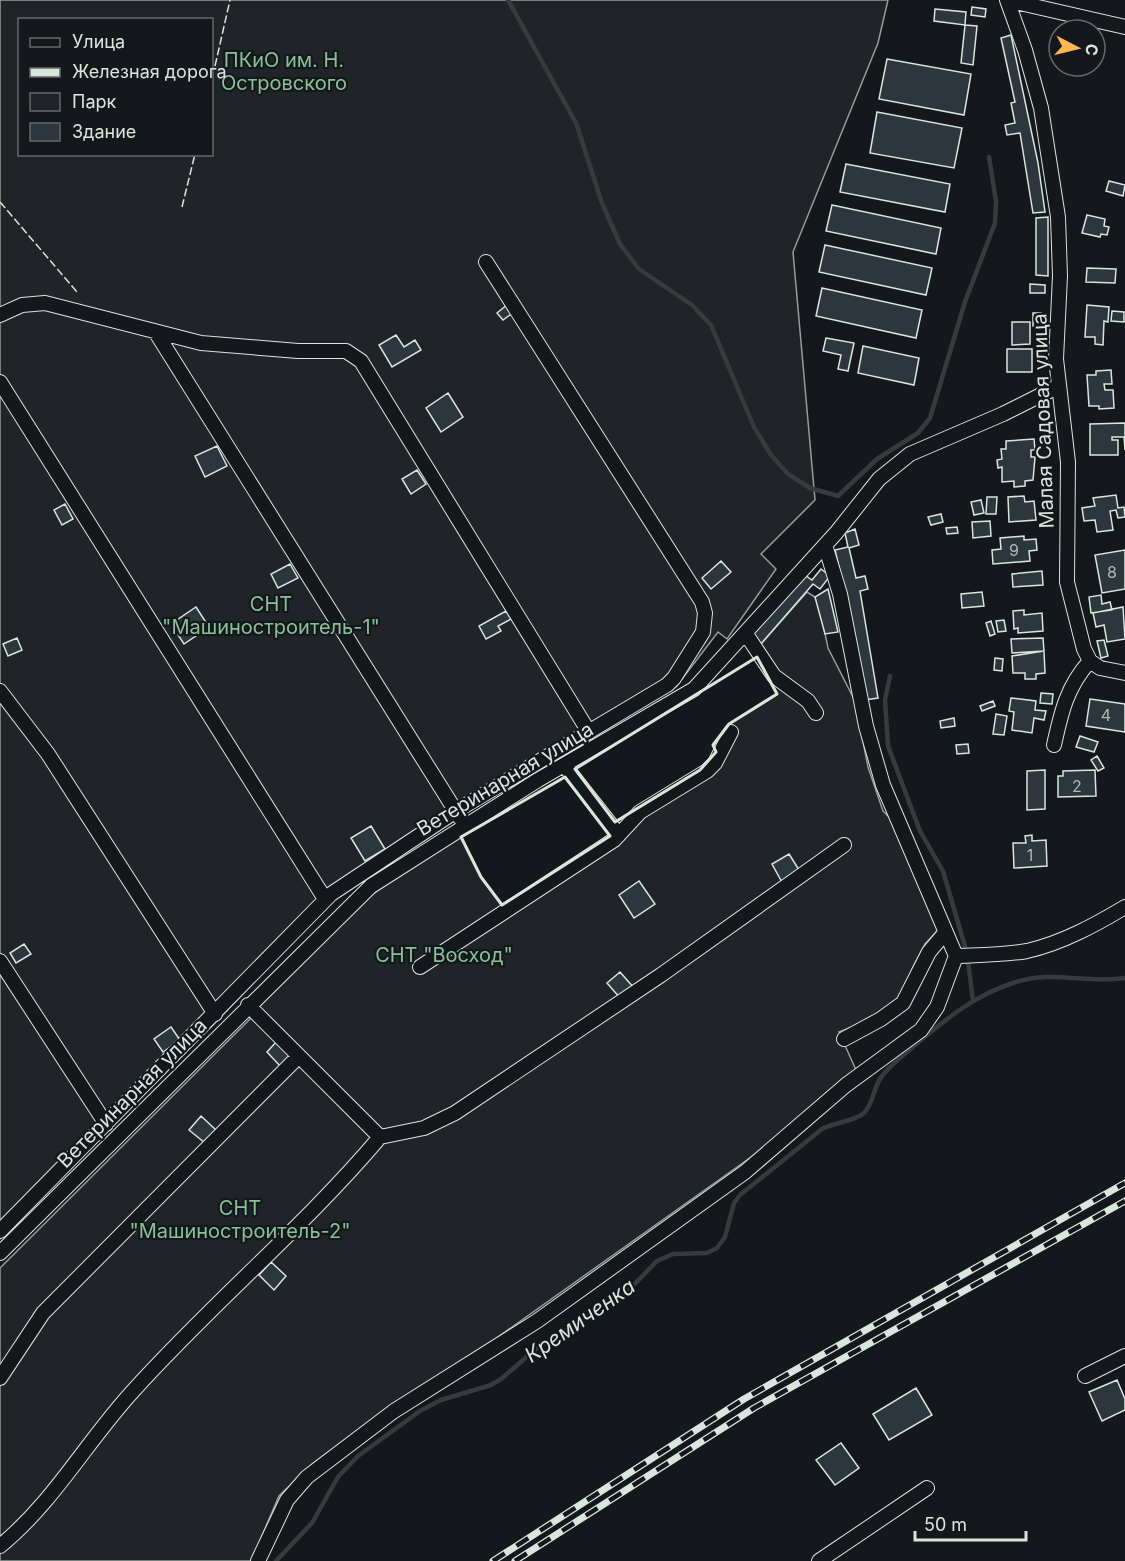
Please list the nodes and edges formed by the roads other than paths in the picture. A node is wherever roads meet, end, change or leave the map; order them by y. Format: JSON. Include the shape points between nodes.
{"nodes":[{"id":1,"x":1007,"y":0,"type":"edge"},
{"id":2,"x":1125,"y":27,"type":"edge"},
{"id":3,"x":486,"y":262,"type":"dead end"},
{"id":4,"x":0,"y":315,"type":"edge"},
{"id":5,"x":155,"y":332,"type":"junction"},
{"id":6,"x":0,"y":382,"type":"edge"},
{"id":7,"x":1059,"y":386,"type":"junction"},
{"id":8,"x":825,"y":545,"type":"junction"},
{"id":9,"x":746,"y":634,"type":"junction"},
{"id":10,"x":1090,"y":661,"type":"junction"},
{"id":11,"x":1125,"y":673,"type":"edge"},
{"id":12,"x":0,"y":691,"type":"edge"},
{"id":13,"x":816,"y":713,"type":"dead end"},
{"id":14,"x":589,"y":732,"type":"junction"},
{"id":15,"x":731,"y":732,"type":"dead end"},
{"id":16,"x":1054,"y":745,"type":"dead end"},
{"id":17,"x":564,"y":765,"type":"junction"},
{"id":18,"x":456,"y":812,"type":"junction"},
{"id":19,"x":465,"y":826,"type":"junction"},
{"id":20,"x":619,"y":835,"type":"junction"},
{"id":21,"x":844,"y":845,"type":"dead end"},
{"id":22,"x":325,"y":899,"type":"junction"},
{"id":23,"x":1125,"y":907,"type":"edge"},
{"id":24,"x":945,"y":933,"type":"junction"},
{"id":25,"x":956,"y":956,"type":"junction"},
{"id":26,"x":0,"y":961,"type":"edge"},
{"id":27,"x":420,"y":967,"type":"dead end"},
{"id":28,"x":248,"y":1005,"type":"junction"},
{"id":29,"x":215,"y":1014,"type":"junction"},
{"id":30,"x":844,"y":1039,"type":"dead end"},
{"id":31,"x":299,"y":1056,"type":"junction"},
{"id":32,"x":106,"y":1124,"type":"junction"},
{"id":33,"x":380,"y":1137,"type":"junction"},
{"id":34,"x":0,"y":1231,"type":"edge"},
{"id":35,"x":0,"y":1253,"type":"edge"},
{"id":36,"x":1125,"y":1356,"type":"edge"},
{"id":37,"x":1085,"y":1376,"type":"dead end"},
{"id":38,"x":0,"y":1378,"type":"edge"},
{"id":39,"x":927,"y":1488,"type":"dead end"},
{"id":40,"x":0,"y":1546,"type":"edge"},
{"id":41,"x":258,"y":1561,"type":"edge"},
{"id":42,"x":819,"y":1561,"type":"edge"}],
"edges":[{"from":1,"to":2,"type":"street"},
{"from":1,"to":7,"type":"street","name":"Малая Садовая улица","via":[[1032,72],[1054,185],[1060,250],[1056,360]]},
{"from":3,"to":14,"type":"street","via":[[705,613],[700,638],[674,678]]},
{"from":4,"to":5,"type":"street","via":[[22,305],[45,303]]},
{"from":5,"to":14,"type":"street","via":[[225,346],[346,351],[361,361]]},
{"from":5,"to":18,"type":"street"},
{"from":6,"to":22,"type":"street"},
{"from":7,"to":8,"type":"street","name":"Ветеринарная улица","via":[[910,454],[879,479]]},
{"from":7,"to":10,"type":"street","name":"Малая Садовая улица","via":[[1068,462],[1067,582]]},
{"from":8,"to":9,"type":"street","name":"Ветеринарная улица"},
{"from":8,"to":24,"type":"street","via":[[840,594],[876,764]]},
{"from":9,"to":13,"type":"street","via":[[774,676],[808,701]]},
{"from":9,"to":17,"type":"street","name":"Ветеринарная улица","via":[[694,689]]},
{"from":10,"to":11,"type":"street"},
{"from":10,"to":16,"type":"street","via":[[1066,696]]},
{"from":12,"to":29,"type":"street","via":[[48,754]]},
{"from":14,"to":18,"type":"street"},
{"from":15,"to":20,"type":"street","via":[[719,758],[707,771],[640,812]]},
{"from":17,"to":19,"type":"street","name":"Ветеринарная улица"},
{"from":17,"to":20,"type":"street"},
{"from":18,"to":19,"type":"street"},
{"from":18,"to":22,"type":"street"},
{"from":19,"to":28,"type":"street","name":"Ветеринарная улица","via":[[371,886]]},
{"from":20,"to":27,"type":"street"},
{"from":21,"to":33,"type":"street","via":[[661,975],[455,1113],[424,1128]]},
{"from":22,"to":29,"type":"street"},
{"from":23,"to":25,"type":"street","via":[[1052,944],[1019,952]]},
{"from":24,"to":25,"type":"street"},
{"from":24,"to":30,"type":"street","via":[[929,952],[903,1003]]},
{"from":25,"to":41,"type":"street","via":[[937,1007],[921,1030],[846,1085],[745,1172],[537,1321],[394,1411],[307,1477],[287,1500]]},
{"from":26,"to":32,"type":"street"},
{"from":28,"to":31,"type":"street"},
{"from":28,"to":35,"type":"street","name":"Ветеринарная улица"},
{"from":29,"to":32,"type":"street"},
{"from":31,"to":33,"type":"street"},
{"from":31,"to":38,"type":"street","via":[[43,1313]]},
{"from":32,"to":34,"type":"street"},
{"from":33,"to":40,"type":"street","via":[[334,1190],[132,1392],[47,1498]]},
{"from":36,"to":37,"type":"street"},
{"from":39,"to":42,"type":"street"}]}
